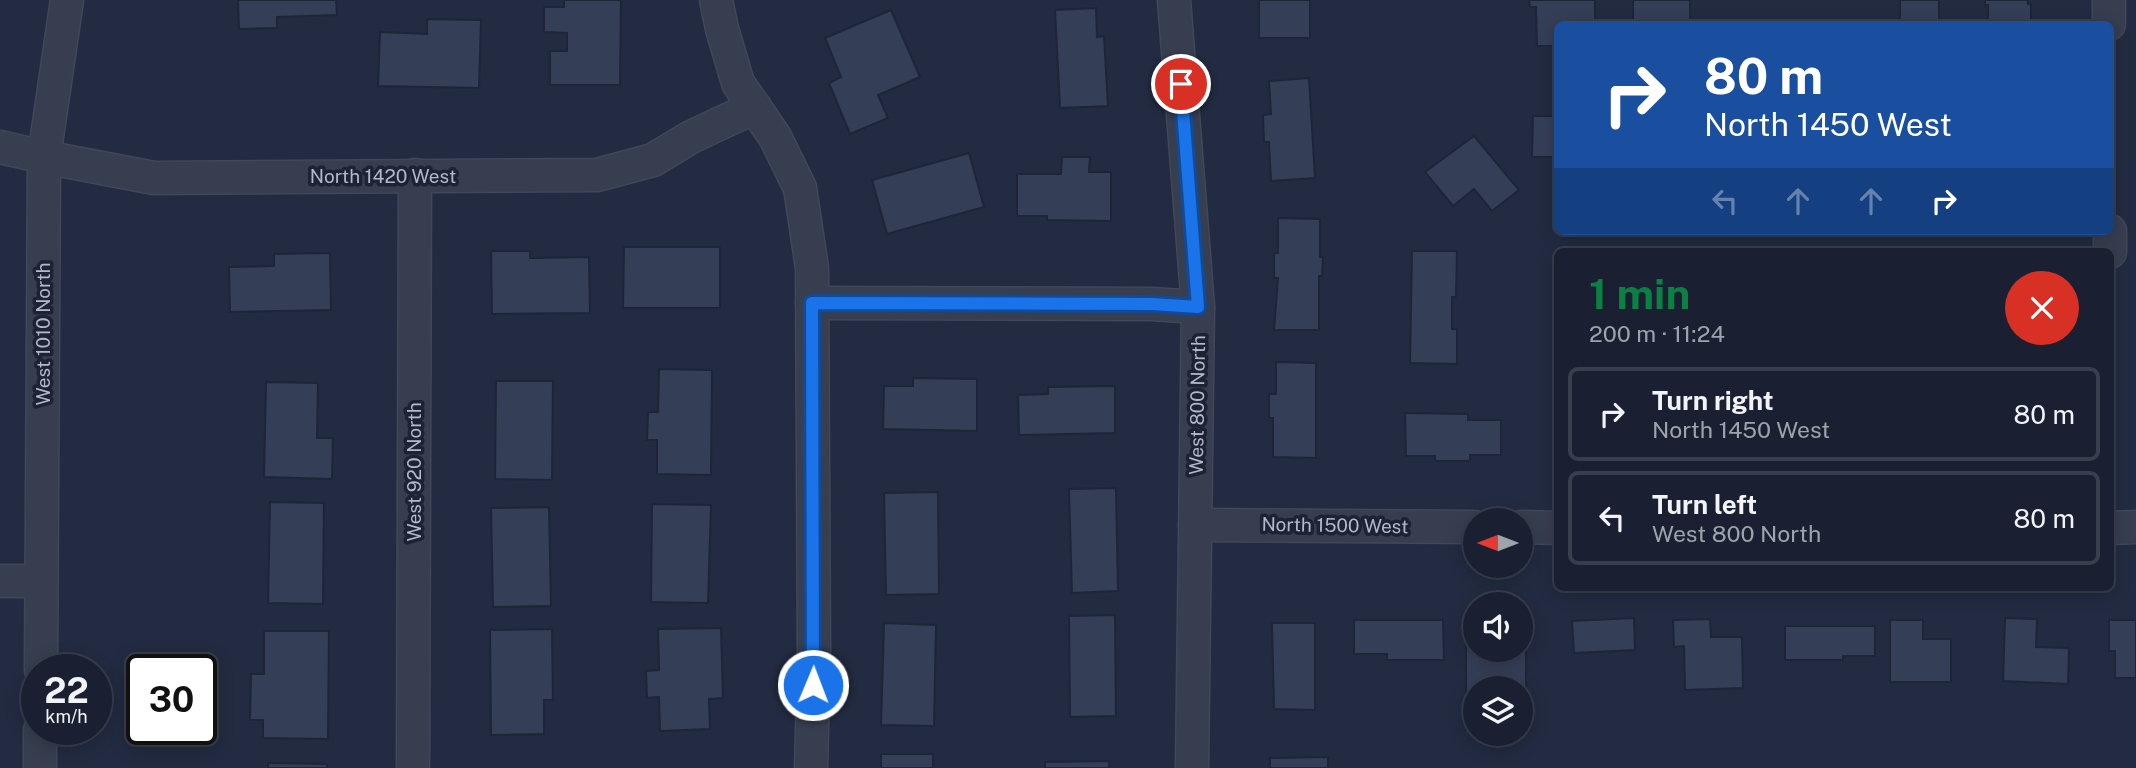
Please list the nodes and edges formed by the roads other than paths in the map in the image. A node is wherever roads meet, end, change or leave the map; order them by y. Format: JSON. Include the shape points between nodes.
{"nodes":[{"id":1,"x":67,"y":0,"type":"edge"},
{"id":2,"x":716,"y":0,"type":"edge"},
{"id":3,"x":1174,"y":0,"type":"edge"},
{"id":4,"x":2109,"y":0,"type":"edge"},
{"id":5,"x":2109,"y":21,"type":"edge"},
{"id":6,"x":755,"y":107,"type":"junction"},
{"id":7,"x":0,"y":147,"type":"edge"},
{"id":8,"x":44,"y":158,"type":"junction"},
{"id":9,"x":415,"y":175,"type":"junction"},
{"id":10,"x":812,"y":303,"type":"junction"},
{"id":11,"x":1198,"y":307,"type":"junction"},
{"id":12,"x":1195,"y":525,"type":"junction"},
{"id":13,"x":1463,"y":527,"type":"edge"},
{"id":14,"x":1533,"y":527,"type":"edge"},
{"id":15,"x":2136,"y":527,"type":"edge"},
{"id":16,"x":1554,"y":528,"type":"edge"},
{"id":17,"x":2114,"y":528,"type":"edge"},
{"id":18,"x":0,"y":581,"type":"edge"},
{"id":19,"x":41,"y":581,"type":"junction"},
{"id":20,"x":41,"y":654,"type":"edge"},
{"id":21,"x":40,"y":745,"type":"edge"},
{"id":22,"x":40,"y":768,"type":"edge"},
{"id":23,"x":413,"y":768,"type":"edge"},
{"id":24,"x":811,"y":768,"type":"edge"},
{"id":25,"x":1192,"y":768,"type":"edge"}],
"edges":[{"from":1,"to":8,"type":"street","name":"West 1010 North"},
{"from":2,"to":6,"type":"street","via":[[738,83]]},
{"from":3,"to":11,"type":"street","name":"West 800 North"},
{"from":4,"to":5,"type":"street"},
{"from":6,"to":9,"type":"street","name":"North 1420 West","via":[[653,160],[597,175]]},
{"from":6,"to":10,"type":"street","via":[[800,188],[812,268]]},
{"from":7,"to":8,"type":"street","name":"North 1420 West"},
{"from":8,"to":9,"type":"street","name":"North 1420 West","via":[[154,178]]},
{"from":8,"to":19,"type":"street","name":"West 1010 North"},
{"from":9,"to":23,"type":"street","name":"West 920 North"},
{"from":10,"to":11,"type":"street"},
{"from":10,"to":24,"type":"street"},
{"from":11,"to":12,"type":"street","name":"West 800 North"},
{"from":12,"to":13,"type":"street","name":"North 1500 West"},
{"from":12,"to":25,"type":"street","name":"West 800 North"},
{"from":14,"to":16,"type":"street"},
{"from":15,"to":17,"type":"street"},
{"from":18,"to":19,"type":"street"},
{"from":19,"to":20,"type":"street","name":"West 1010 North"},
{"from":21,"to":22,"type":"street"}]}
